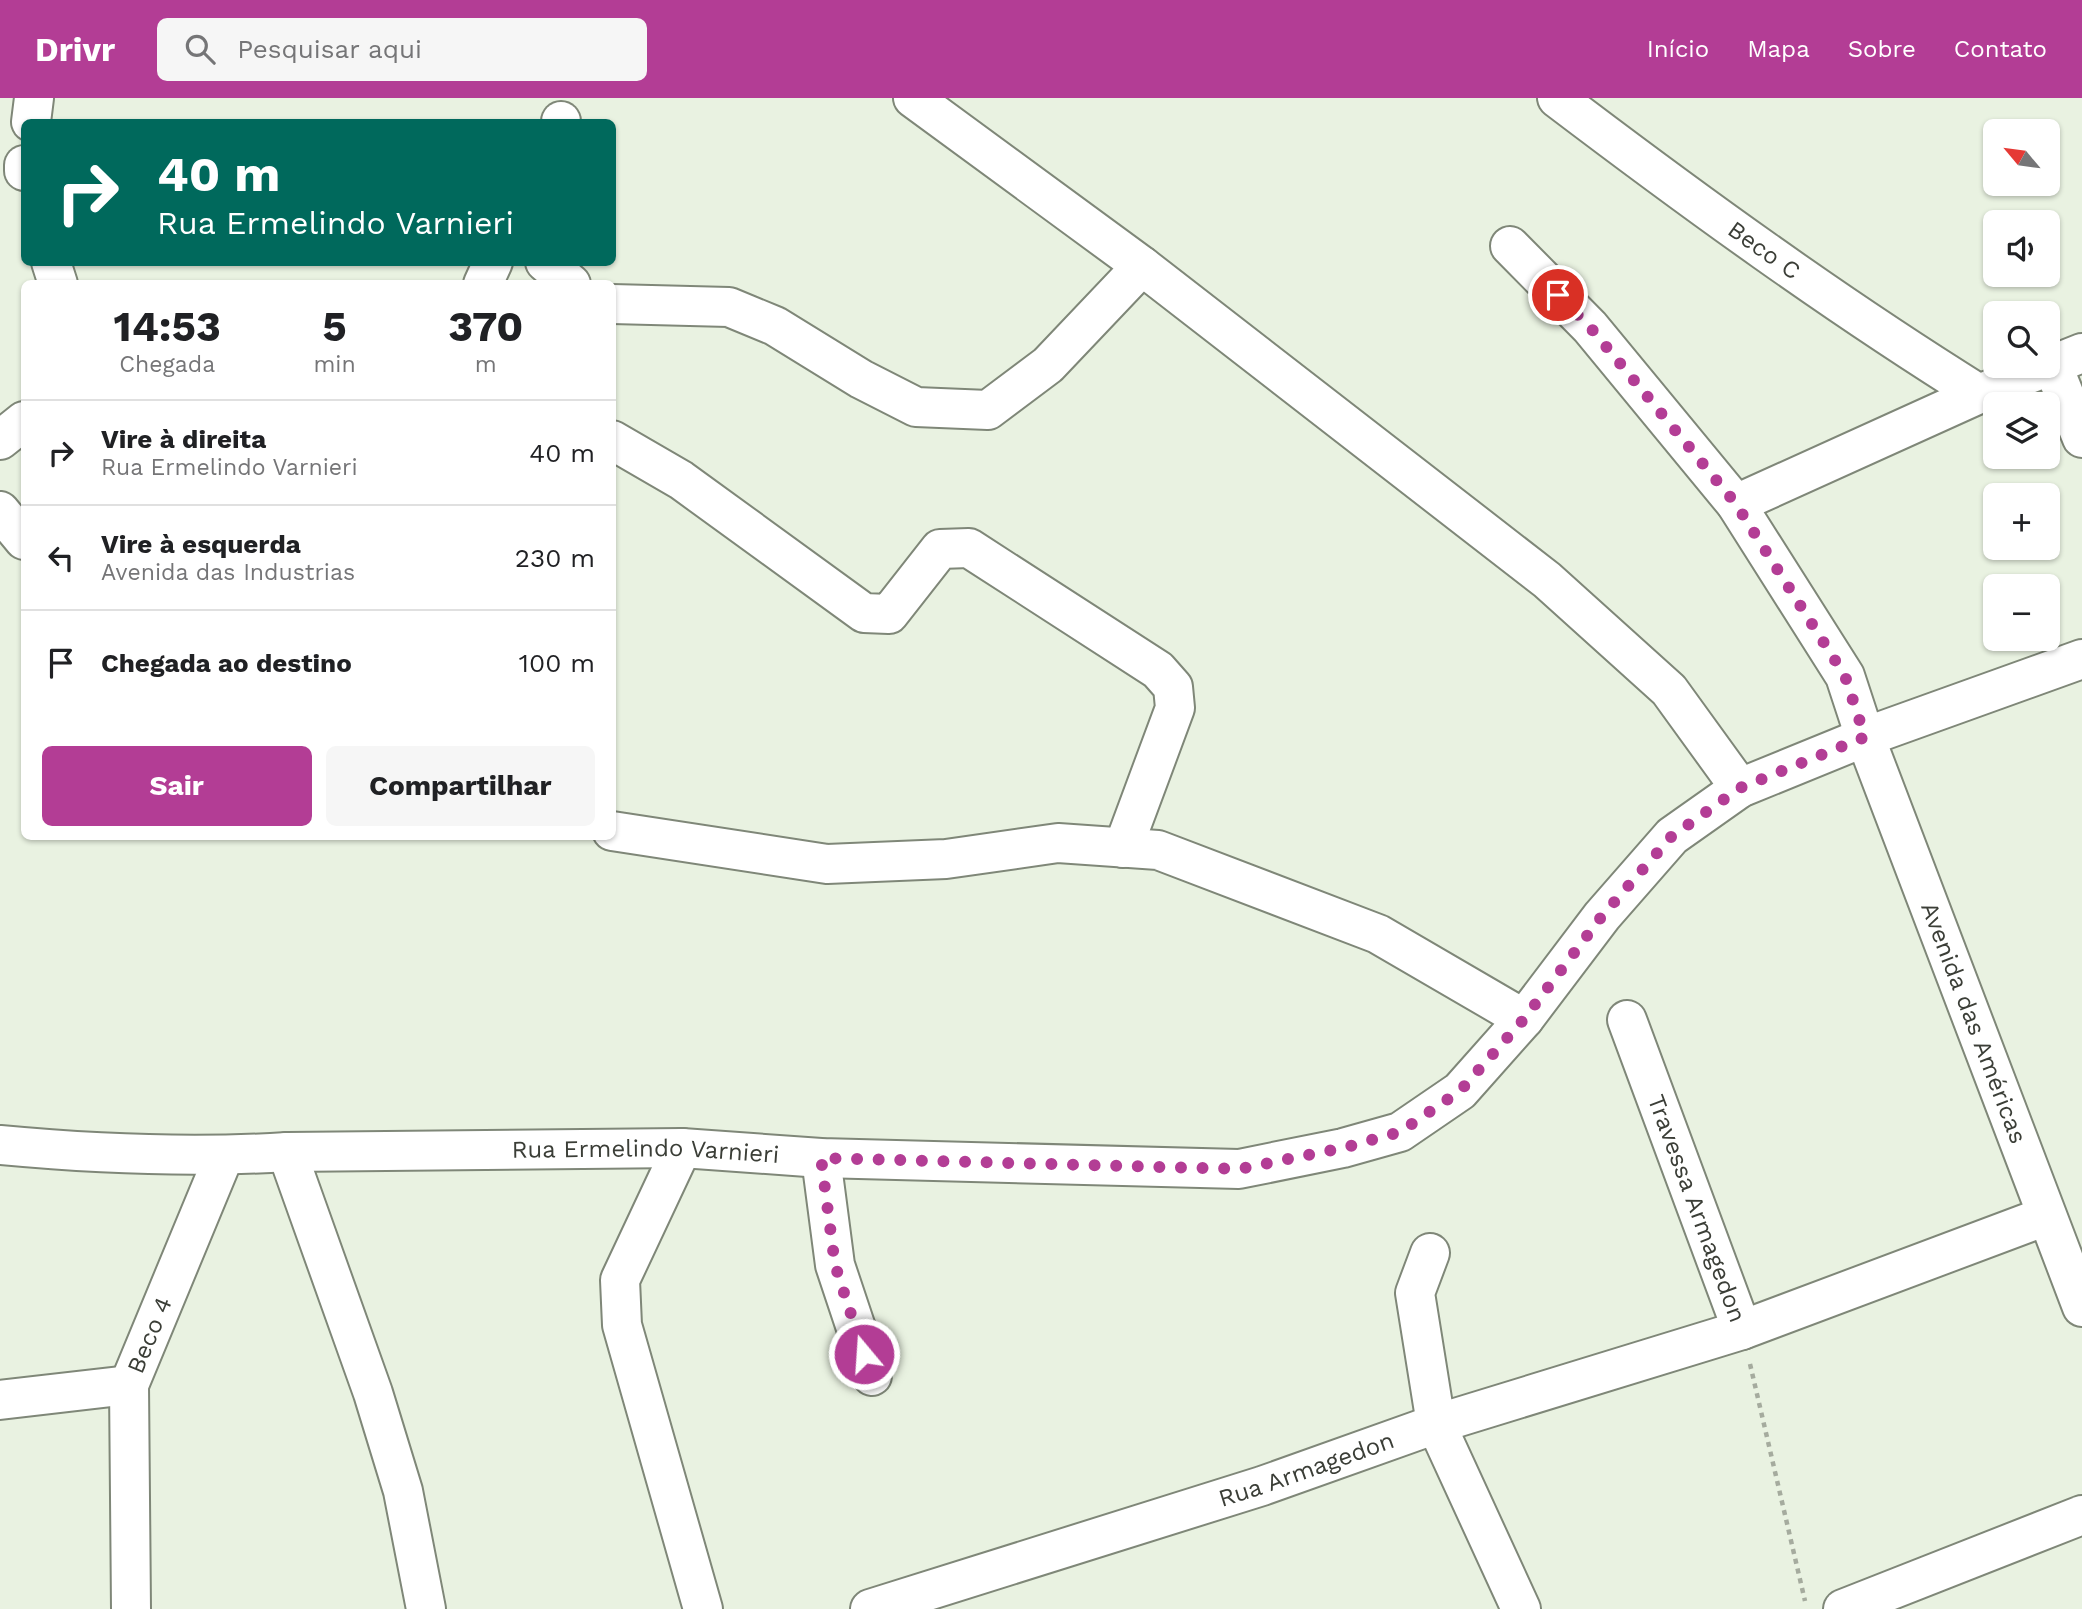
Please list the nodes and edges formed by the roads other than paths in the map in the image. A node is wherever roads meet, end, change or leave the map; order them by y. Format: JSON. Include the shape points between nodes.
{"nodes":[{"id":1,"x":34,"y":98,"type":"edge"},
{"id":2,"x":913,"y":98,"type":"edge"},
{"id":3,"x":1557,"y":98,"type":"edge"},
{"id":4,"x":31,"y":119,"type":"edge"},
{"id":5,"x":1510,"y":246,"type":"dead end"},
{"id":6,"x":550,"y":266,"type":"edge"},
{"id":7,"x":1142,"y":266,"type":"junction"},
{"id":8,"x":566,"y":280,"type":"edge"},
{"id":9,"x":616,"y":304,"type":"edge"},
{"id":10,"x":2067,"y":359,"type":"edge"},
{"id":11,"x":1979,"y":394,"type":"junction"},
{"id":12,"x":21,"y":423,"type":"edge"},
{"id":13,"x":2082,"y":438,"type":"edge"},
{"id":14,"x":0,"y":440,"type":"edge"},
{"id":15,"x":616,"y":442,"type":"edge"},
{"id":16,"x":1736,"y":504,"type":"junction"},
{"id":17,"x":0,"y":511,"type":"edge"},
{"id":18,"x":21,"y":536,"type":"edge"},
{"id":19,"x":2082,"y":659,"type":"edge"},
{"id":20,"x":1865,"y":737,"type":"junction"},
{"id":21,"x":1740,"y":788,"type":"junction"},
{"id":22,"x":616,"y":832,"type":"edge"},
{"id":23,"x":1123,"y":848,"type":"junction"},
{"id":24,"x":1524,"y":1019,"type":"junction"},
{"id":25,"x":1627,"y":1020,"type":"dead end"},
{"id":26,"x":0,"y":1145,"type":"edge"},
{"id":27,"x":682,"y":1148,"type":"junction"},
{"id":28,"x":287,"y":1152,"type":"junction"},
{"id":29,"x":224,"y":1156,"type":"junction"},
{"id":30,"x":821,"y":1158,"type":"junction"},
{"id":31,"x":2046,"y":1216,"type":"junction"},
{"id":32,"x":1430,"y":1253,"type":"dead end"},
{"id":33,"x":2082,"y":1307,"type":"edge"},
{"id":34,"x":1742,"y":1330,"type":"junction"},
{"id":35,"x":872,"y":1376,"type":"dead end"},
{"id":36,"x":129,"y":1385,"type":"junction"},
{"id":37,"x":0,"y":1400,"type":"edge"},
{"id":38,"x":1436,"y":1424,"type":"junction"},
{"id":39,"x":2082,"y":1515,"type":"edge"},
{"id":40,"x":131,"y":1609,"type":"edge"},
{"id":41,"x":426,"y":1609,"type":"edge"},
{"id":42,"x":703,"y":1609,"type":"edge"},
{"id":43,"x":870,"y":1609,"type":"edge"},
{"id":44,"x":1521,"y":1609,"type":"edge"},
{"id":45,"x":1843,"y":1609,"type":"edge"}],
"edges":[{"from":1,"to":4,"type":"street"},
{"from":2,"to":7,"type":"street"},
{"from":3,"to":11,"type":"street","name":"Beco C","via":[[1707,210],[1900,345]]},
{"from":5,"to":16,"type":"street","name":"Avenida das Américas","via":[[1590,327]]},
{"from":6,"to":8,"type":"street"},
{"from":7,"to":9,"type":"street","via":[[1048,365],[988,410],[916,407],[775,326],[729,307]]},
{"from":7,"to":21,"type":"street","via":[[1547,580],[1669,690]]},
{"from":10,"to":11,"type":"street"},
{"from":10,"to":13,"type":"street"},
{"from":11,"to":16,"type":"street"},
{"from":12,"to":14,"type":"street"},
{"from":15,"to":23,"type":"street","via":[[681,480],[864,613],[889,614],[940,548],[969,548],[1158,670],[1173,687],[1175,708]]},
{"from":16,"to":20,"type":"street","name":"Avenida das Américas","via":[[1845,676]]},
{"from":17,"to":18,"type":"street"},
{"from":19,"to":20,"type":"street","name":"Rua Ermelindo Varnieri"},
{"from":20,"to":21,"type":"street","name":"Rua Ermelindo Varnieri"},
{"from":20,"to":31,"type":"street","name":"Avenida das Américas"},
{"from":21,"to":24,"type":"street","name":"Rua Ermelindo Varnieri","via":[[1672,836],[1602,916]]},
{"from":22,"to":23,"type":"street","via":[[827,864],[946,859],[1058,843]]},
{"from":23,"to":24,"type":"street","via":[[1158,850],[1378,934]]},
{"from":24,"to":30,"type":"street","name":"Rua Ermelindo Varnieri","via":[[1460,1091],[1400,1132],[1265,1164],[1239,1169]]},
{"from":25,"to":34,"type":"street","name":"Travessa Armagedon"},
{"from":26,"to":29,"type":"street","name":"Rua Ermelindo Varnieri","via":[[80,1153]]},
{"from":27,"to":28,"type":"street","name":"Rua Ermelindo Varnieri"},
{"from":27,"to":30,"type":"street","name":"Rua Ermelindo Varnieri"},
{"from":27,"to":42,"type":"street","via":[[620,1280],[622,1325]]},
{"from":28,"to":29,"type":"street","name":"Rua Ermelindo Varnieri"},
{"from":28,"to":41,"type":"street","via":[[373,1394],[402,1491]]},
{"from":29,"to":36,"type":"street","name":"Beco 4"},
{"from":30,"to":35,"type":"street","via":[[835,1265]]},
{"from":31,"to":33,"type":"street","name":"Avenida das Américas"},
{"from":31,"to":34,"type":"street","name":"Travessa Armagedon"},
{"from":32,"to":38,"type":"street","via":[[1415,1293]]},
{"from":34,"to":38,"type":"street","name":"Rua Armagedon"},
{"from":36,"to":37,"type":"street"},
{"from":36,"to":40,"type":"street","name":"Beco 4"},
{"from":38,"to":43,"type":"street","name":"Rua Armagedon","via":[[1262,1486]]},
{"from":38,"to":44,"type":"street"},
{"from":39,"to":45,"type":"street"}]}
